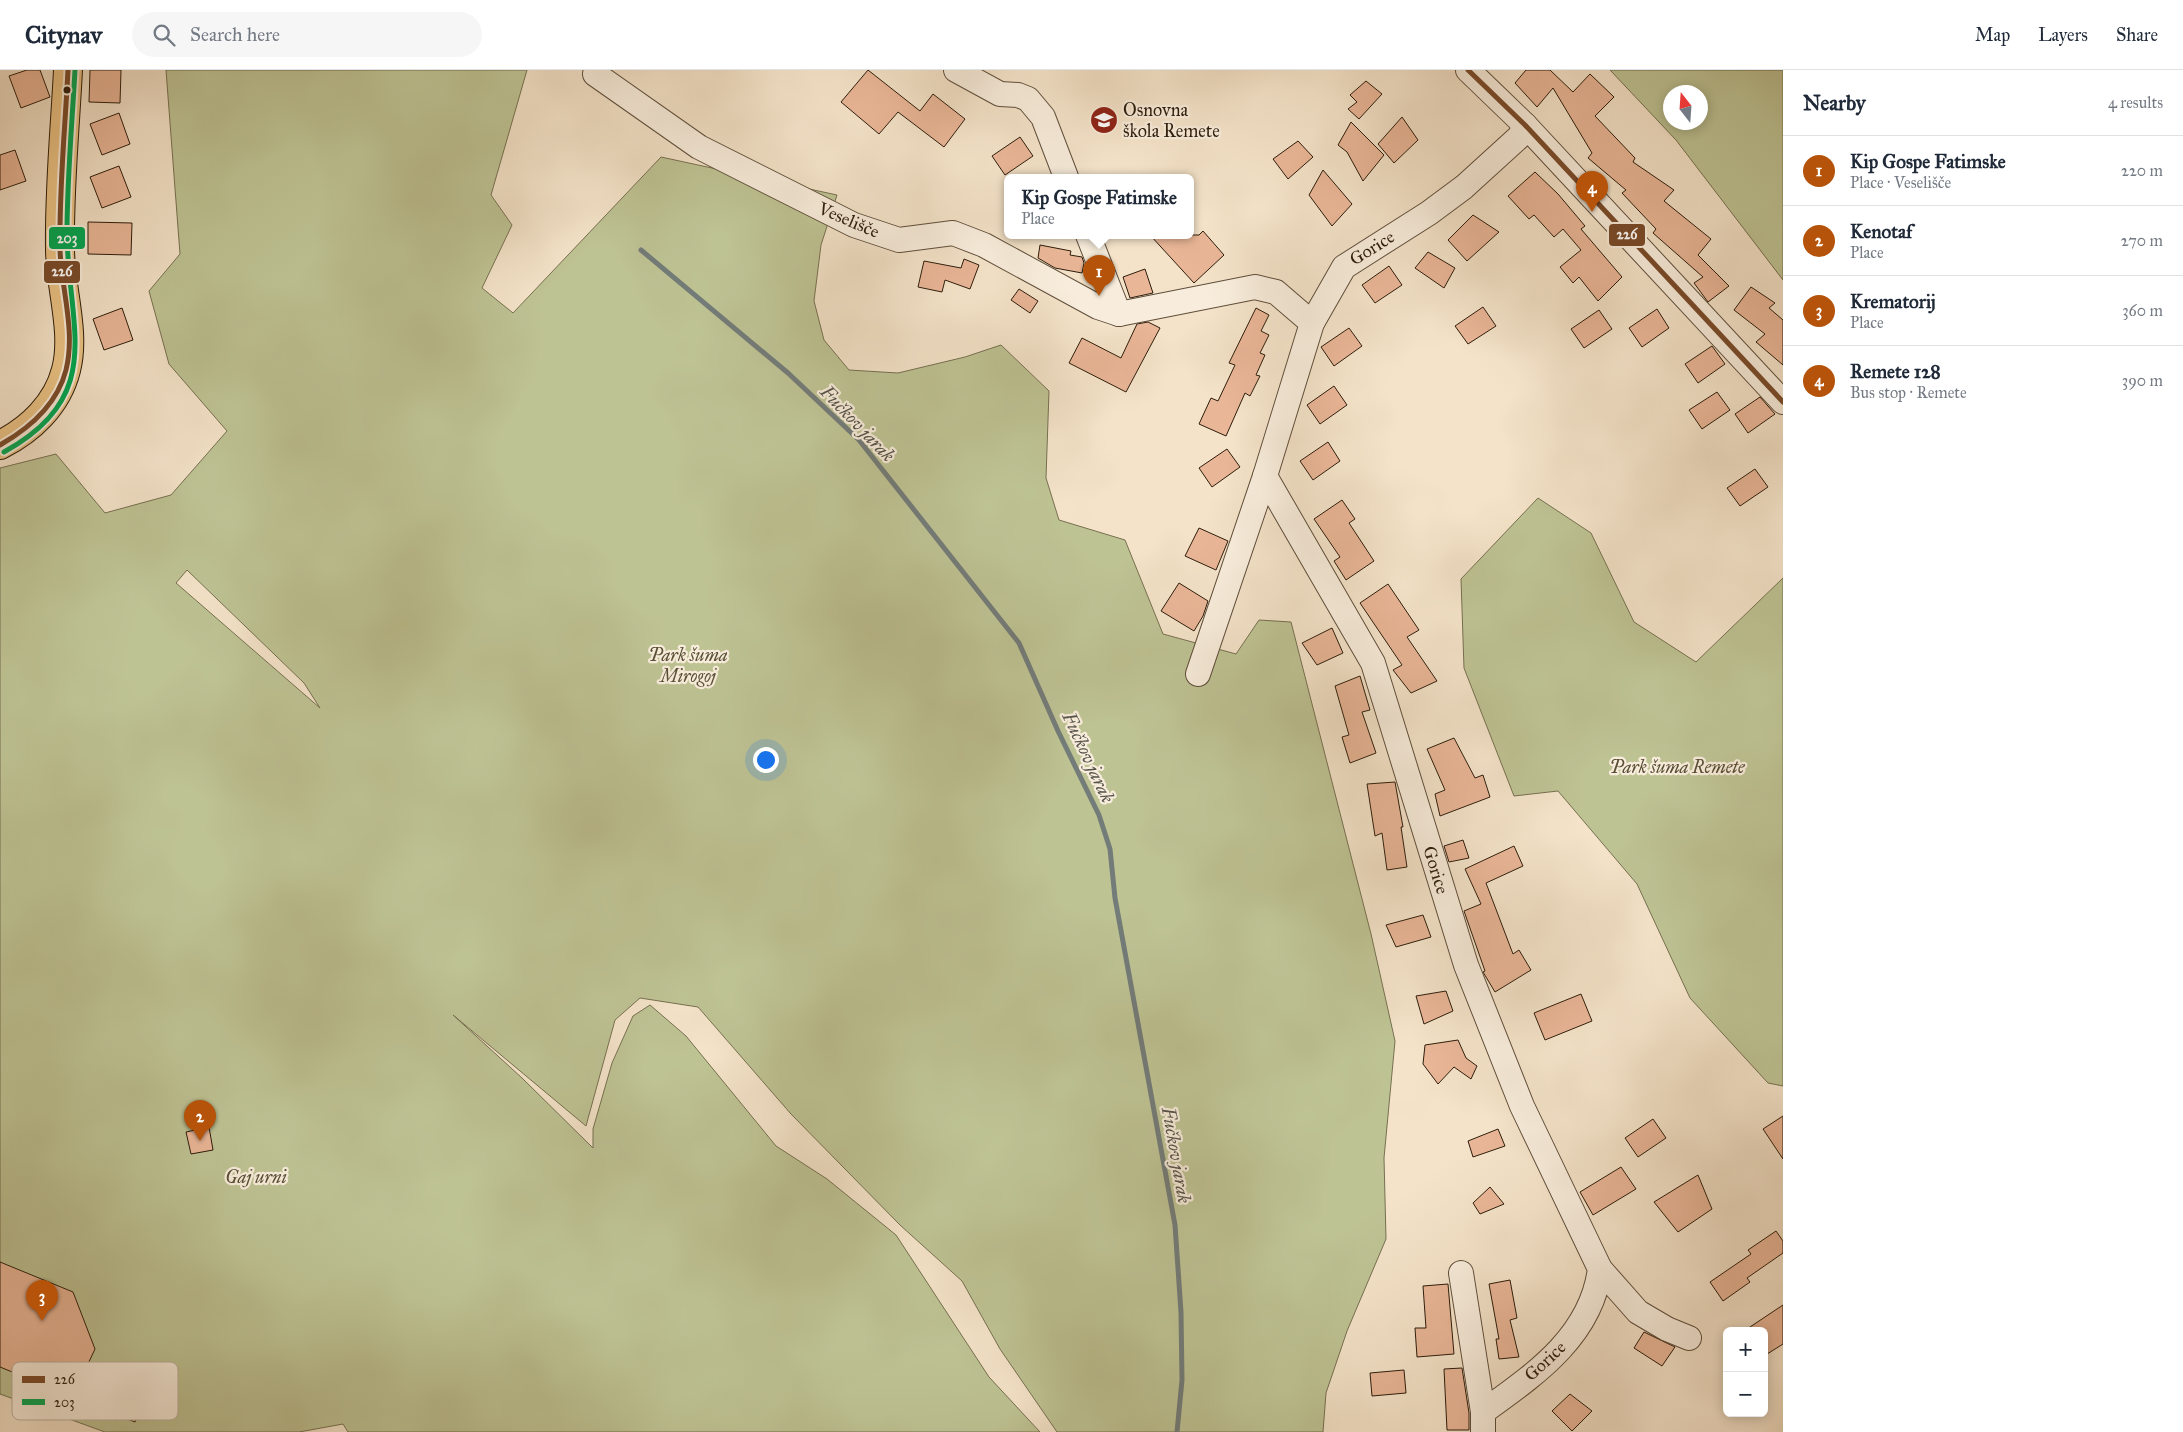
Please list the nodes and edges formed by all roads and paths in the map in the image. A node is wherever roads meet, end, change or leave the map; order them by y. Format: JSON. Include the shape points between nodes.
{"nodes":[{"id":1,"x":68,"y":70,"type":"edge"},
{"id":2,"x":956,"y":70,"type":"edge"},
{"id":3,"x":1468,"y":70,"type":"edge"},
{"id":4,"x":595,"y":74,"type":"dead end"},
{"id":5,"x":1525,"y":125,"type":"junction"},
{"id":6,"x":1065,"y":174,"type":"edge"},
{"id":7,"x":1090,"y":239,"type":"edge"},
{"id":8,"x":1119,"y":314,"type":"junction"},
{"id":9,"x":1312,"y":323,"type":"junction"},
{"id":10,"x":1783,"y":402,"type":"edge"},
{"id":11,"x":0,"y":445,"type":"edge"},
{"id":12,"x":1265,"y":476,"type":"junction"},
{"id":13,"x":1198,"y":674,"type":"dead end"},
{"id":14,"x":1600,"y":1269,"type":"junction"},
{"id":15,"x":1461,"y":1273,"type":"dead end"},
{"id":16,"x":1689,"y":1338,"type":"dead end"},
{"id":17,"x":1483,"y":1422,"type":"edge"}],
"edges":[{"from":1,"to":11,"type":"main road","via":[[60,250],[68,338],[66,370],[56,394],[40,416],[22,434]]},
{"from":2,"to":6,"type":"street","via":[[1000,94],[1028,99],[1043,117]]},
{"from":3,"to":5,"type":"street"},
{"from":4,"to":8,"type":"street","name":"Veselišče","via":[[699,147],[854,225],[898,240],[953,233],[984,244],[1098,307]]},
{"from":5,"to":9,"type":"street","name":"Gorice","via":[[1520,136],[1464,187],[1344,266]]},
{"from":5,"to":10,"type":"street"},
{"from":7,"to":8,"type":"street"},
{"from":8,"to":9,"type":"street","via":[[1255,287],[1276,292]]},
{"from":9,"to":12,"type":"street","name":"Gorice"},
{"from":12,"to":13,"type":"street","name":"Gorice"},
{"from":12,"to":14,"type":"street","name":"Gorice","via":[[1373,663],[1466,966],[1522,1106]]},
{"from":14,"to":16,"type":"street","name":"Gorice","via":[[1638,1312]]},
{"from":14,"to":17,"type":"street","name":"Gorice","via":[[1598,1287],[1565,1346]]},
{"from":15,"to":17,"type":"street","name":"Gorice"}]}
